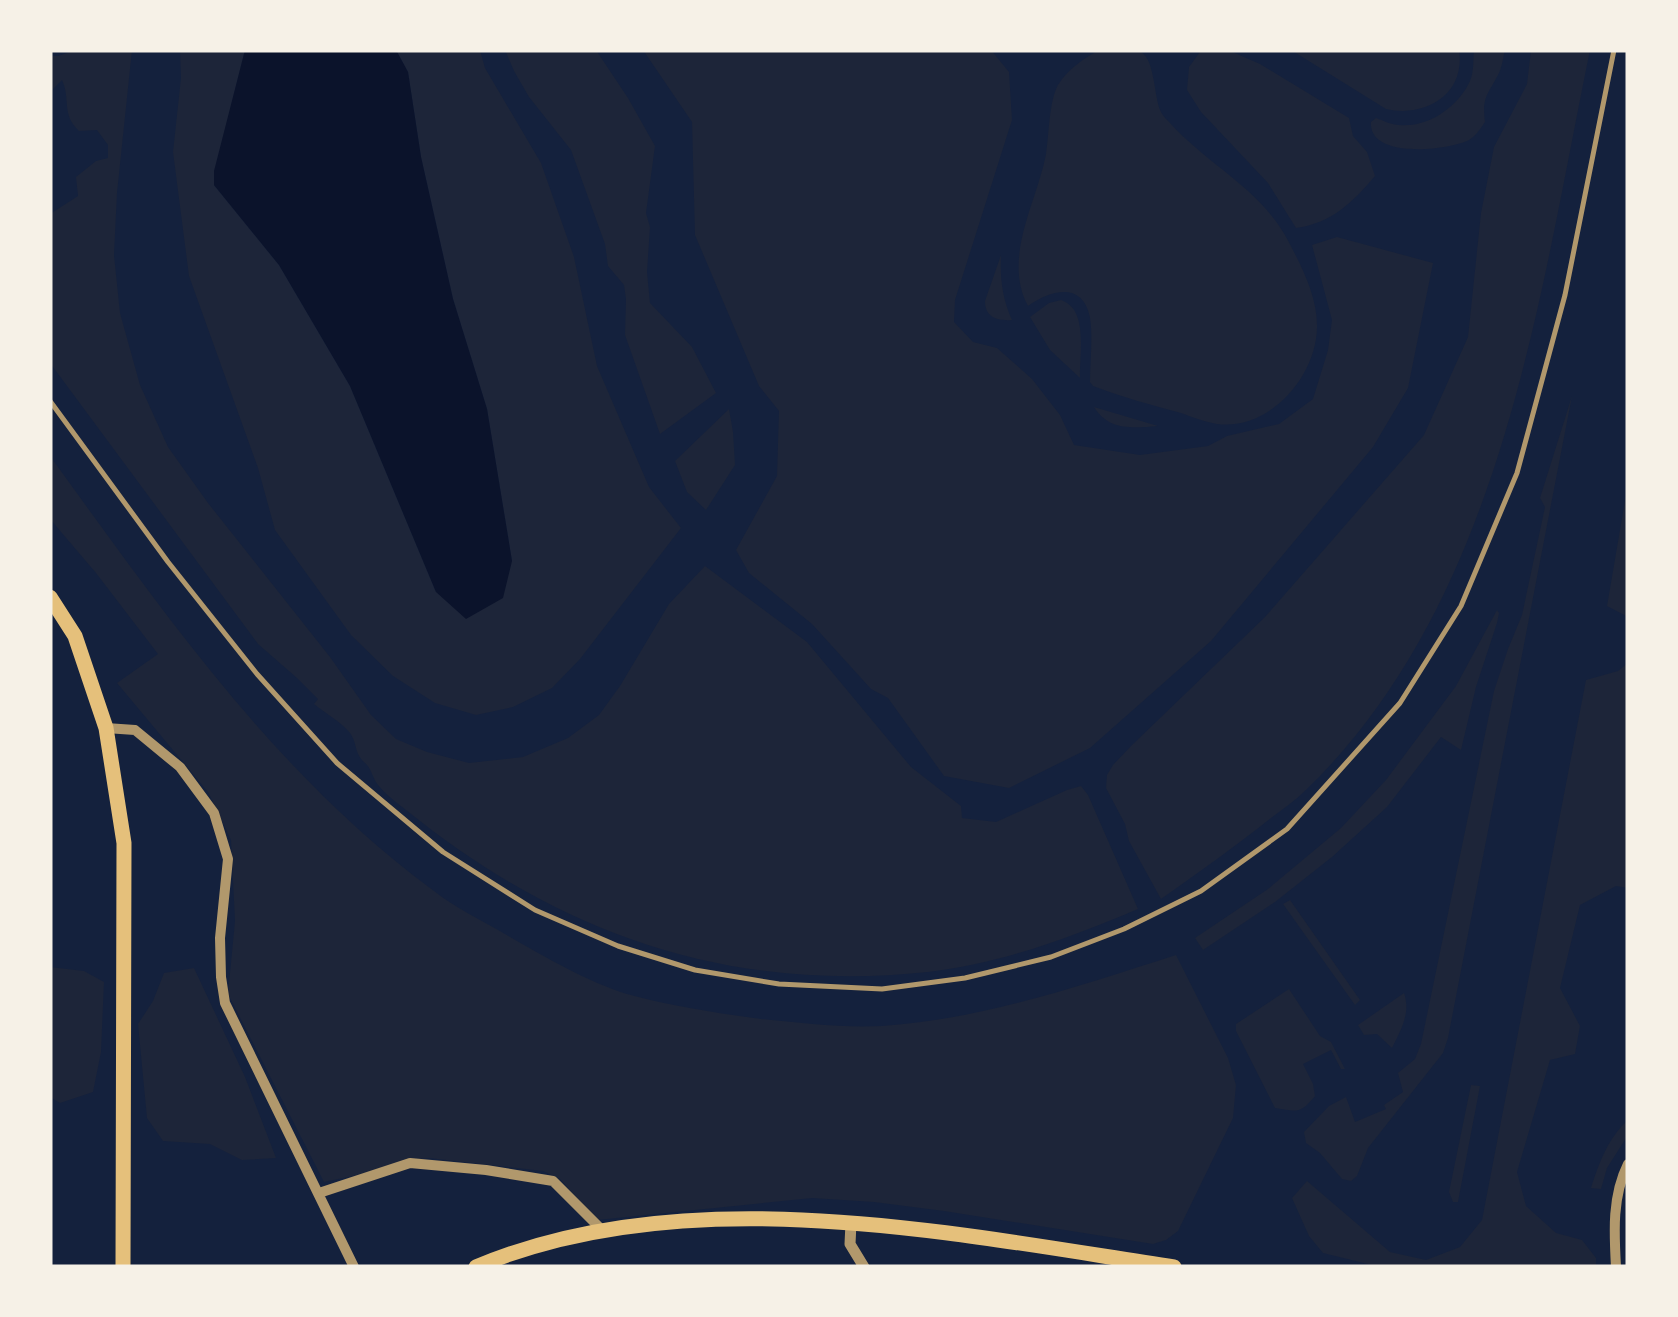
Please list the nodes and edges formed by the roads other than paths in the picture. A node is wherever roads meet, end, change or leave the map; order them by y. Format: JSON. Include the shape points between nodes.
{"nodes":[{"id":1,"x":1614,"y":50,"type":"edge"},
{"id":2,"x":50,"y":401,"type":"edge"},
{"id":3,"x":50,"y":597,"type":"edge"},
{"id":4,"x":106,"y":728,"type":"junction"},
{"id":5,"x":1628,"y":1164,"type":"edge"},
{"id":6,"x":319,"y":1193,"type":"junction"},
{"id":7,"x":851,"y":1223,"type":"junction"},
{"id":8,"x":602,"y":1230,"type":"junction"},
{"id":9,"x":123,"y":1267,"type":"edge"},
{"id":10,"x":354,"y":1267,"type":"edge"},
{"id":11,"x":476,"y":1267,"type":"edge"},
{"id":12,"x":864,"y":1267,"type":"edge"},
{"id":13,"x":1174,"y":1267,"type":"edge"},
{"id":14,"x":1616,"y":1267,"type":"edge"}],
"edges":[{"from":1,"to":2,"type":"lane","via":[[1565,295],[1517,473],[1461,606],[1400,703],[1286,829],[1201,891],[1050,957],[965,978],[882,988],[779,984],[695,970],[535,910],[442,852],[336,763],[283,704]]},
{"from":3,"to":4,"type":"highway","via":[[75,636]]},
{"from":4,"to":6,"type":"street","via":[[135,730],[180,767],[214,813],[228,860],[220,938],[225,1003]]},
{"from":4,"to":9,"type":"highway","via":[[124,843]]},
{"from":5,"to":14,"type":"street","via":[[1614,1226]]},
{"from":6,"to":8,"type":"street","via":[[410,1163],[486,1170],[553,1181]]},
{"from":6,"to":10,"type":"street"},
{"from":7,"to":8,"type":"highway","via":[[683,1221]]},
{"from":7,"to":12,"type":"street","via":[[850,1244]]},
{"from":7,"to":13,"type":"highway"},
{"from":8,"to":11,"type":"highway","via":[[512,1251]]}]}
